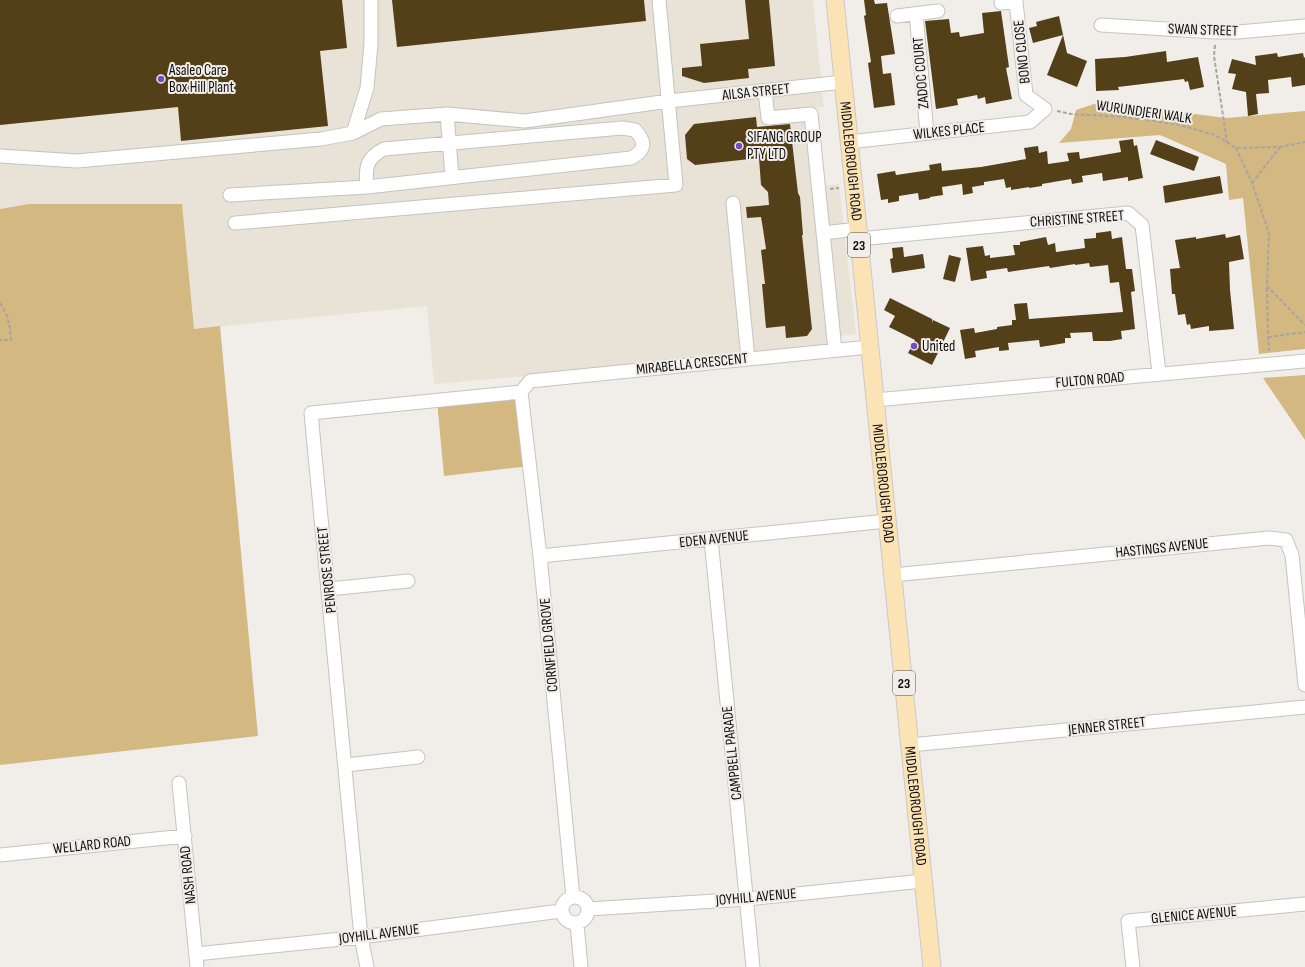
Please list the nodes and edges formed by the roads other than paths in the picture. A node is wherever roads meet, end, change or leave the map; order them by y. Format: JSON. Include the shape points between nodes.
{"nodes":[{"id":1,"x":371,"y":0,"type":"edge"},
{"id":2,"x":659,"y":0,"type":"edge"},
{"id":3,"x":835,"y":0,"type":"edge"},
{"id":4,"x":1001,"y":3,"type":"dead end"},
{"id":5,"x":938,"y":12,"type":"dead end"},
{"id":6,"x":916,"y":14,"type":"junction"},
{"id":7,"x":897,"y":16,"type":"dead end"},
{"id":8,"x":1101,"y":25,"type":"dead end"},
{"id":9,"x":1305,"y":26,"type":"edge"},
{"id":10,"x":843,"y":82,"type":"junction"},
{"id":11,"x":766,"y":91,"type":"junction"},
{"id":12,"x":669,"y":100,"type":"junction"},
{"id":13,"x":1045,"y":109,"type":"joint"},
{"id":14,"x":446,"y":114,"type":"junction"},
{"id":15,"x":353,"y":133,"type":"junction"},
{"id":16,"x":927,"y":133,"type":"junction"},
{"id":17,"x":849,"y":142,"type":"junction"},
{"id":18,"x":449,"y":144,"type":"junction"},
{"id":19,"x":0,"y":156,"type":"edge"},
{"id":20,"x":452,"y":177,"type":"junction"},
{"id":21,"x":367,"y":187,"type":"junction"},
{"id":22,"x":230,"y":195,"type":"dead end"},
{"id":23,"x":733,"y":203,"type":"dead end"},
{"id":24,"x":235,"y":223,"type":"dead end"},
{"id":25,"x":823,"y":233,"type":"junction"},
{"id":26,"x":858,"y":234,"type":"junction"},
{"id":27,"x":869,"y":347,"type":"junction"},
{"id":28,"x":835,"y":350,"type":"junction"},
{"id":29,"x":748,"y":358,"type":"junction"},
{"id":30,"x":1305,"y":361,"type":"edge"},
{"id":31,"x":1159,"y":374,"type":"junction"},
{"id":32,"x":522,"y":392,"type":"junction"},
{"id":33,"x":875,"y":400,"type":"junction"},
{"id":34,"x":887,"y":521,"type":"junction"},
{"id":35,"x":711,"y":539,"type":"junction"},
{"id":36,"x":540,"y":556,"type":"junction"},
{"id":37,"x":892,"y":575,"type":"junction"},
{"id":38,"x":408,"y":581,"type":"dead end"},
{"id":39,"x":329,"y":589,"type":"junction"},
{"id":40,"x":1305,"y":685,"type":"edge"},
{"id":41,"x":1305,"y":707,"type":"edge"},
{"id":42,"x":910,"y":745,"type":"junction"},
{"id":43,"x":418,"y":757,"type":"dead end"},
{"id":44,"x":346,"y":765,"type":"junction"},
{"id":45,"x":179,"y":783,"type":"dead end"},
{"id":46,"x":185,"y":836,"type":"junction"},
{"id":47,"x":0,"y":855,"type":"edge"},
{"id":48,"x":923,"y":881,"type":"junction"},
{"id":49,"x":573,"y":897,"type":"junction"},
{"id":50,"x":747,"y":899,"type":"junction"},
{"id":51,"x":1305,"y":904,"type":"edge"},
{"id":52,"x":588,"y":909,"type":"junction"},
{"id":53,"x":561,"y":911,"type":"junction"},
{"id":54,"x":577,"y":924,"type":"junction"},
{"id":55,"x":361,"y":937,"type":"junction"},
{"id":56,"x":196,"y":954,"type":"junction"},
{"id":57,"x":197,"y":967,"type":"edge"},
{"id":58,"x":367,"y":967,"type":"edge"},
{"id":59,"x":581,"y":967,"type":"edge"},
{"id":60,"x":754,"y":967,"type":"edge"},
{"id":61,"x":932,"y":967,"type":"edge"},
{"id":62,"x":1133,"y":967,"type":"edge"}],
"edges":[{"from":1,"to":15,"type":"street","via":[[367,88]]},
{"from":2,"to":12,"type":"street"},
{"from":3,"to":10,"type":"main road","name":"MIDDLEBOROUGH ROAD","number":"23"},
{"from":4,"to":13,"type":"street","name":"BONO CLOSE","via":[[1016,2],[1026,95]]},
{"from":5,"to":6,"type":"street"},
{"from":6,"to":7,"type":"street"},
{"from":6,"to":16,"type":"street","name":"ZADOC COURT"},
{"from":8,"to":9,"type":"street","name":"SWAN STREET","via":[[1215,32]]},
{"from":10,"to":11,"type":"street","name":"AILSA STREET"},
{"from":10,"to":17,"type":"main road","name":"MIDDLEBOROUGH ROAD","number":"23"},
{"from":11,"to":12,"type":"street","name":"AILSA STREET"},
{"from":11,"to":25,"type":"street","via":[[768,118],[811,114]]},
{"from":12,"to":14,"type":"street","name":"AILSA STREET","via":[[525,121]]},
{"from":12,"to":24,"type":"street","via":[[676,184]]},
{"from":13,"to":16,"type":"street","name":"WILKES PLACE","via":[[1030,122]]},
{"from":14,"to":15,"type":"street","name":"AILSA STREET","via":[[381,119]]},
{"from":14,"to":18,"type":"street"},
{"from":15,"to":19,"type":"street","name":"AILSA STREET","via":[[321,140],[77,161]]},
{"from":16,"to":17,"type":"street","name":"WILKES PLACE"},
{"from":17,"to":26,"type":"main road","name":"MIDDLEBOROUGH ROAD","number":"23"},
{"from":18,"to":20,"type":"street"},
{"from":18,"to":20,"type":"street","via":[[622,128],[635,130],[642,137],[643,147],[639,154],[631,158]]},
{"from":18,"to":21,"type":"street","via":[[384,149],[374,155],[368,164],[365,173]]},
{"from":20,"to":21,"type":"street"},
{"from":21,"to":22,"type":"street"},
{"from":23,"to":29,"type":"street"},
{"from":25,"to":26,"type":"street","name":"CHRISTINE STREET"},
{"from":25,"to":28,"type":"street"},
{"from":26,"to":27,"type":"main road","name":"MIDDLEBOROUGH ROAD","number":"23"},
{"from":26,"to":31,"type":"street","name":"CHRISTINE STREET","via":[[1128,213],[1142,225]]},
{"from":27,"to":28,"type":"street","name":"MIRABELLA CRESCENT"},
{"from":27,"to":33,"type":"main road","name":"MIDDLEBOROUGH ROAD","number":"23"},
{"from":28,"to":29,"type":"street","name":"MIRABELLA CRESCENT"},
{"from":29,"to":32,"type":"street","name":"MIRABELLA CRESCENT","via":[[530,381]]},
{"from":30,"to":31,"type":"street","name":"FULTON ROAD"},
{"from":31,"to":33,"type":"street","name":"FULTON ROAD"},
{"from":32,"to":36,"type":"street","name":"CORNFIELD GROVE"},
{"from":32,"to":39,"type":"street","name":"PENROSE STREET","via":[[311,413]]},
{"from":33,"to":34,"type":"main road","name":"MIDDLEBOROUGH ROAD","number":"23"},
{"from":34,"to":35,"type":"street","name":"EDEN AVENUE"},
{"from":34,"to":37,"type":"main road","name":"MIDDLEBOROUGH ROAD","number":"23"},
{"from":35,"to":36,"type":"street","name":"EDEN AVENUE"},
{"from":35,"to":50,"type":"street","name":"CAMPBELL PARADE"},
{"from":36,"to":49,"type":"street","name":"CORNFIELD GROVE"},
{"from":37,"to":40,"type":"street","name":"HASTINGS AVENUE","via":[[1269,538],[1286,540],[1292,555]]},
{"from":37,"to":42,"type":"main road","name":"MIDDLEBOROUGH ROAD","number":"23"},
{"from":38,"to":39,"type":"street"},
{"from":39,"to":44,"type":"street","name":"PENROSE STREET"},
{"from":41,"to":42,"type":"street","name":"JENNER STREET"},
{"from":42,"to":48,"type":"main road","name":"MIDDLEBOROUGH ROAD","number":"23"},
{"from":43,"to":44,"type":"street"},
{"from":44,"to":55,"type":"street","name":"PENROSE STREET"},
{"from":45,"to":46,"type":"street","name":"NASH ROAD"},
{"from":46,"to":47,"type":"street","name":"WELLARD ROAD"},
{"from":46,"to":56,"type":"street","name":"NASH ROAD"},
{"from":48,"to":50,"type":"street","name":"JOYHILL AVENUE"},
{"from":48,"to":61,"type":"main road","name":"MIDDLEBOROUGH ROAD","number":"23"},
{"from":49,"to":52,"type":"street","via":[[583,900]]},
{"from":49,"to":53,"type":"street","via":[[567,899]]},
{"from":50,"to":52,"type":"street","name":"JOYHILL AVENUE"},
{"from":50,"to":60,"type":"street","name":"CAMPBELL PARADE"},
{"from":51,"to":62,"type":"street","name":"GLENICE AVENUE","via":[[1128,921]]},
{"from":52,"to":54,"type":"street","via":[[584,920]]},
{"from":53,"to":54,"type":"street","via":[[566,921]]},
{"from":53,"to":55,"type":"street","name":"JOYHILL AVENUE"},
{"from":54,"to":59,"type":"street"},
{"from":55,"to":56,"type":"street","name":"JOYHILL AVENUE"},
{"from":55,"to":58,"type":"street","name":"PENROSE STREET"},
{"from":56,"to":57,"type":"street","name":"NASH ROAD"}]}
